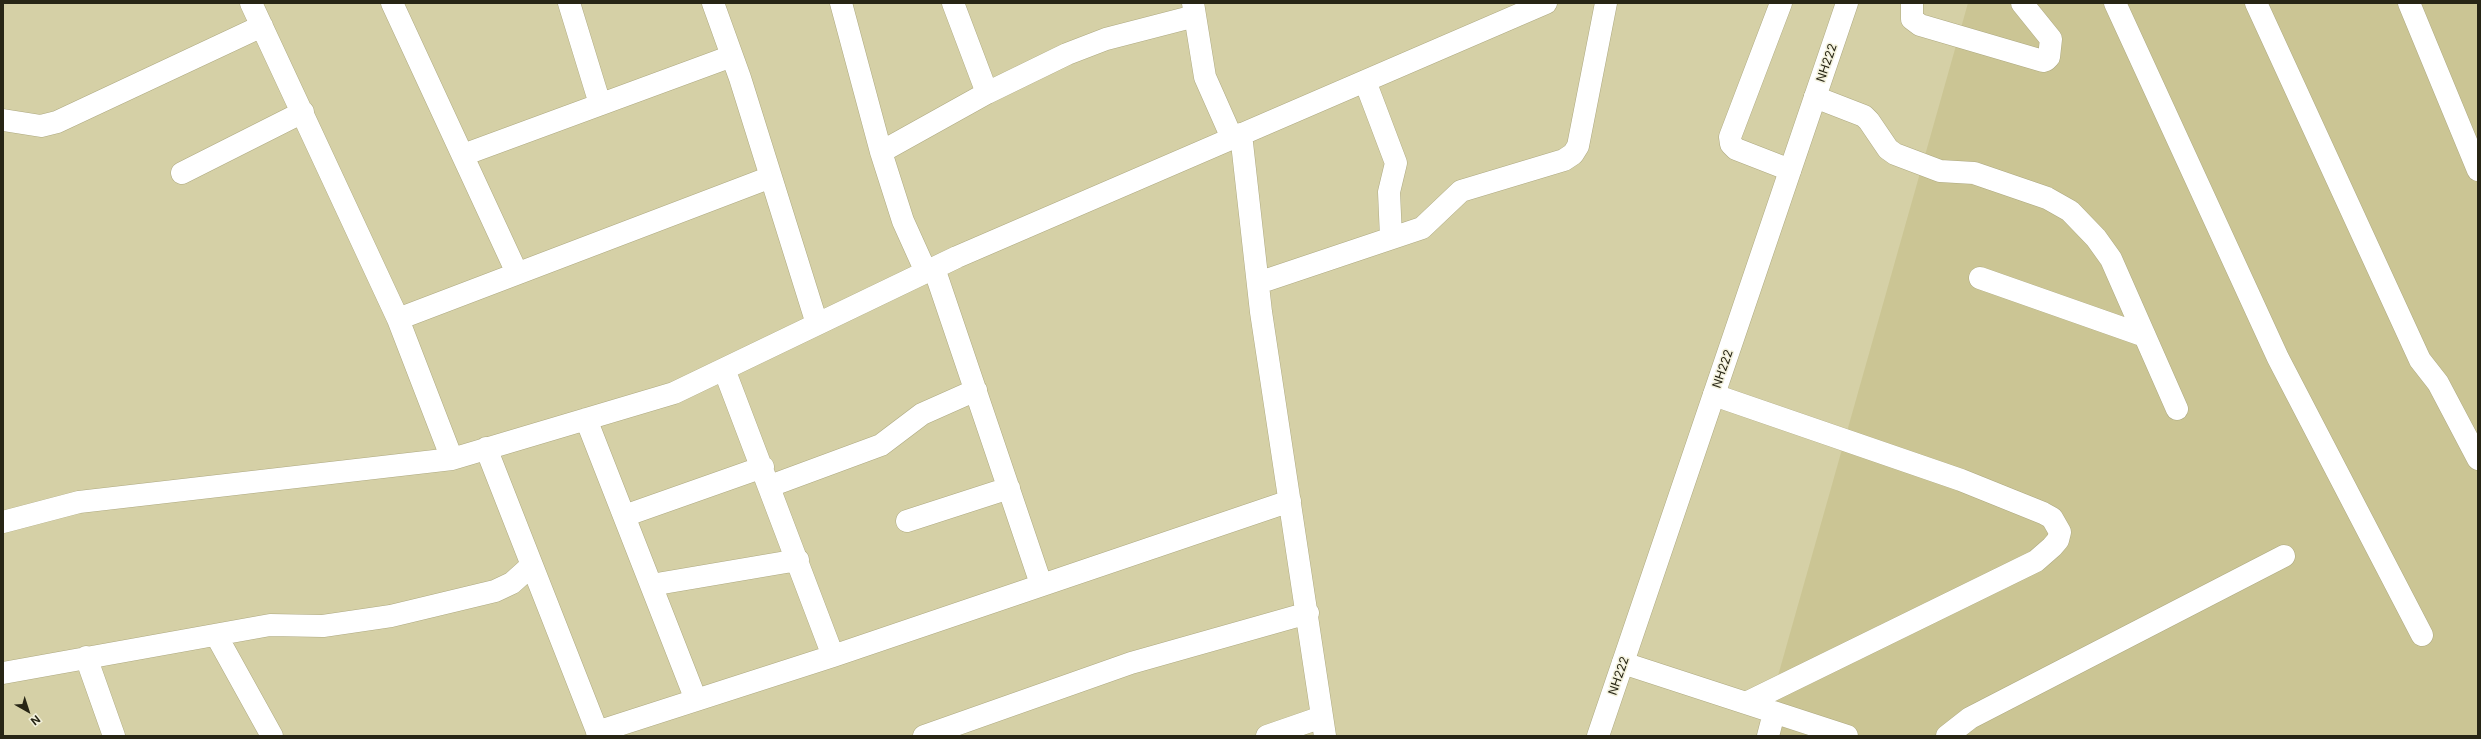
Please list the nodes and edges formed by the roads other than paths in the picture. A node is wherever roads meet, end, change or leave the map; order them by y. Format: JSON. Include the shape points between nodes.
{"nodes":[{"id":1,"x":251,"y":3,"type":"edge"},
{"id":2,"x":392,"y":3,"type":"edge"},
{"id":3,"x":569,"y":3,"type":"edge"},
{"id":4,"x":712,"y":3,"type":"edge"},
{"id":5,"x":841,"y":3,"type":"edge"},
{"id":6,"x":953,"y":3,"type":"edge"},
{"id":7,"x":1546,"y":3,"type":"edge"},
{"id":8,"x":1606,"y":3,"type":"edge"},
{"id":9,"x":1781,"y":3,"type":"edge"},
{"id":10,"x":1847,"y":3,"type":"edge"},
{"id":11,"x":1912,"y":3,"type":"edge"},
{"id":12,"x":2022,"y":3,"type":"edge"},
{"id":13,"x":2115,"y":3,"type":"edge"},
{"id":14,"x":2256,"y":3,"type":"edge"},
{"id":15,"x":2409,"y":3,"type":"edge"},
{"id":16,"x":1194,"y":9,"type":"edge"},
{"id":17,"x":262,"y":26,"type":"junction"},
{"id":18,"x":732,"y":56,"type":"junction"},
{"id":19,"x":1365,"y":81,"type":"junction"},
{"id":20,"x":987,"y":94,"type":"junction"},
{"id":21,"x":1815,"y":97,"type":"junction"},
{"id":22,"x":600,"y":104,"type":"junction"},
{"id":23,"x":303,"y":112,"type":"junction"},
{"id":24,"x":3,"y":120,"type":"edge"},
{"id":25,"x":1237,"y":136,"type":"junction"},
{"id":26,"x":881,"y":152,"type":"junction"},
{"id":27,"x":462,"y":155,"type":"junction"},
{"id":28,"x":1790,"y":170,"type":"junction"},
{"id":29,"x":2478,"y":170,"type":"edge"},
{"id":30,"x":182,"y":173,"type":"dead end"},
{"id":31,"x":771,"y":177,"type":"junction"},
{"id":32,"x":1391,"y":237,"type":"junction"},
{"id":33,"x":930,"y":270,"type":"junction"},
{"id":34,"x":517,"y":273,"type":"junction"},
{"id":35,"x":1980,"y":278,"type":"dead end"},
{"id":36,"x":1258,"y":283,"type":"junction"},
{"id":37,"x":398,"y":319,"type":"junction"},
{"id":38,"x":817,"y":324,"type":"junction"},
{"id":39,"x":2145,"y":336,"type":"junction"},
{"id":40,"x":724,"y":369,"type":"junction"},
{"id":41,"x":976,"y":390,"type":"junction"},
{"id":42,"x":1714,"y":395,"type":"junction"},
{"id":43,"x":2177,"y":409,"type":"dead end"},
{"id":44,"x":586,"y":419,"type":"junction"},
{"id":45,"x":486,"y":448,"type":"junction"},
{"id":46,"x":452,"y":459,"type":"junction"},
{"id":47,"x":2478,"y":459,"type":"edge"},
{"id":48,"x":767,"y":477,"type":"junction"},
{"id":49,"x":1009,"y":488,"type":"junction"},
{"id":50,"x":1290,"y":500,"type":"junction"},
{"id":51,"x":624,"y":516,"type":"junction"},
{"id":52,"x":3,"y":522,"type":"edge"},
{"id":53,"x":907,"y":522,"type":"dead end"},
{"id":54,"x":2284,"y":556,"type":"dead end"},
{"id":55,"x":798,"y":560,"type":"junction"},
{"id":56,"x":532,"y":566,"type":"junction"},
{"id":57,"x":1041,"y":584,"type":"junction"},
{"id":58,"x":651,"y":585,"type":"junction"},
{"id":59,"x":1308,"y":613,"type":"junction"},
{"id":60,"x":216,"y":634,"type":"junction"},
{"id":61,"x":2422,"y":635,"type":"dead end"},
{"id":62,"x":833,"y":656,"type":"junction"},
{"id":63,"x":86,"y":657,"type":"junction"},
{"id":64,"x":1623,"y":663,"type":"junction"},
{"id":65,"x":3,"y":673,"type":"edge"},
{"id":66,"x":696,"y":700,"type":"junction"},
{"id":67,"x":1746,"y":703,"type":"junction"},
{"id":68,"x":1774,"y":713,"type":"junction"},
{"id":69,"x":1324,"y":727,"type":"edge"},
{"id":70,"x":598,"y":734,"type":"edge"},
{"id":71,"x":114,"y":736,"type":"edge"},
{"id":72,"x":272,"y":736,"type":"edge"},
{"id":73,"x":924,"y":736,"type":"edge"},
{"id":74,"x":1267,"y":736,"type":"edge"},
{"id":75,"x":1598,"y":736,"type":"edge"},
{"id":76,"x":1768,"y":736,"type":"edge"},
{"id":77,"x":1847,"y":736,"type":"edge"},
{"id":78,"x":1947,"y":736,"type":"edge"}],
"edges":[{"from":1,"to":17,"type":"street"},
{"from":2,"to":27,"type":"street"},
{"from":3,"to":22,"type":"street"},
{"from":4,"to":18,"type":"street"},
{"from":5,"to":26,"type":"street"},
{"from":6,"to":20,"type":"street"},
{"from":7,"to":19,"type":"street"},
{"from":8,"to":32,"type":"street","via":[[1578,146],[1573,154],[1564,160],[1461,191],[1422,228]]},
{"from":9,"to":28,"type":"street","via":[[1730,137],[1731,144],[1736,148]]},
{"from":10,"to":21,"type":"street","name":"NH222"},
{"from":11,"to":12,"type":"street","via":[[1912,19],[1920,25],[2046,60],[2049,57],[2051,39]]},
{"from":13,"to":61,"type":"street","via":[[2278,358]]},
{"from":14,"to":47,"type":"street","via":[[2420,360],[2438,383]]},
{"from":15,"to":29,"type":"street"},
{"from":16,"to":20,"type":"street","via":[[1067,54]]},
{"from":16,"to":25,"type":"street","via":[[1205,77]]},
{"from":17,"to":23,"type":"street"},
{"from":17,"to":24,"type":"street","via":[[57,122],[41,126]]},
{"from":18,"to":22,"type":"street"},
{"from":18,"to":31,"type":"street"},
{"from":19,"to":25,"type":"street"},
{"from":19,"to":32,"type":"street","via":[[1396,163],[1389,192]]},
{"from":20,"to":26,"type":"street"},
{"from":21,"to":28,"type":"street","name":"NH222"},
{"from":21,"to":39,"type":"street","via":[[1864,116],[1888,149],[1895,154],[1940,171],[1974,173],[2047,198],[2070,211],[2096,238],[2111,259]]},
{"from":22,"to":27,"type":"street"},
{"from":23,"to":30,"type":"street"},
{"from":23,"to":37,"type":"street"},
{"from":25,"to":33,"type":"street"},
{"from":25,"to":36,"type":"street"},
{"from":26,"to":33,"type":"street","via":[[903,221]]},
{"from":27,"to":34,"type":"street"},
{"from":28,"to":42,"type":"street","name":"NH222"},
{"from":31,"to":34,"type":"street"},
{"from":31,"to":38,"type":"street"},
{"from":32,"to":36,"type":"street"},
{"from":33,"to":38,"type":"street"},
{"from":33,"to":41,"type":"street"},
{"from":34,"to":37,"type":"street"},
{"from":35,"to":39,"type":"street"},
{"from":36,"to":50,"type":"street"},
{"from":37,"to":46,"type":"street"},
{"from":38,"to":40,"type":"street"},
{"from":39,"to":43,"type":"street"},
{"from":40,"to":44,"type":"street","via":[[674,393]]},
{"from":40,"to":48,"type":"street"},
{"from":41,"to":48,"type":"street","via":[[922,414],[881,445]]},
{"from":41,"to":49,"type":"street"},
{"from":42,"to":64,"type":"street","name":"NH222"},
{"from":42,"to":67,"type":"street","via":[[1960,480],[2043,513],[2052,518],[2060,532],[2058,540],[2036,561]]},
{"from":44,"to":45,"type":"street"},
{"from":44,"to":51,"type":"street"},
{"from":45,"to":46,"type":"street"},
{"from":45,"to":56,"type":"street"},
{"from":46,"to":52,"type":"street","via":[[79,502]]},
{"from":48,"to":51,"type":"street"},
{"from":48,"to":55,"type":"street"},
{"from":49,"to":53,"type":"street"},
{"from":49,"to":57,"type":"street"},
{"from":50,"to":57,"type":"street"},
{"from":50,"to":59,"type":"street"},
{"from":51,"to":58,"type":"street"},
{"from":54,"to":78,"type":"street","via":[[1970,718]]},
{"from":55,"to":58,"type":"street"},
{"from":55,"to":62,"type":"street"},
{"from":56,"to":60,"type":"street","via":[[512,583],[495,591],[390,616],[323,626],[270,625]]},
{"from":56,"to":70,"type":"street"},
{"from":57,"to":62,"type":"street"},
{"from":58,"to":66,"type":"street"},
{"from":59,"to":69,"type":"street"},
{"from":59,"to":73,"type":"street","via":[[1131,663]]},
{"from":60,"to":63,"type":"street"},
{"from":60,"to":72,"type":"street"},
{"from":62,"to":66,"type":"street"},
{"from":63,"to":65,"type":"street"},
{"from":63,"to":71,"type":"street"},
{"from":64,"to":67,"type":"street"},
{"from":64,"to":75,"type":"street","name":"NH222"},
{"from":66,"to":70,"type":"street"},
{"from":67,"to":68,"type":"street"},
{"from":68,"to":76,"type":"street"},
{"from":68,"to":77,"type":"street"},
{"from":69,"to":74,"type":"street"}]}
